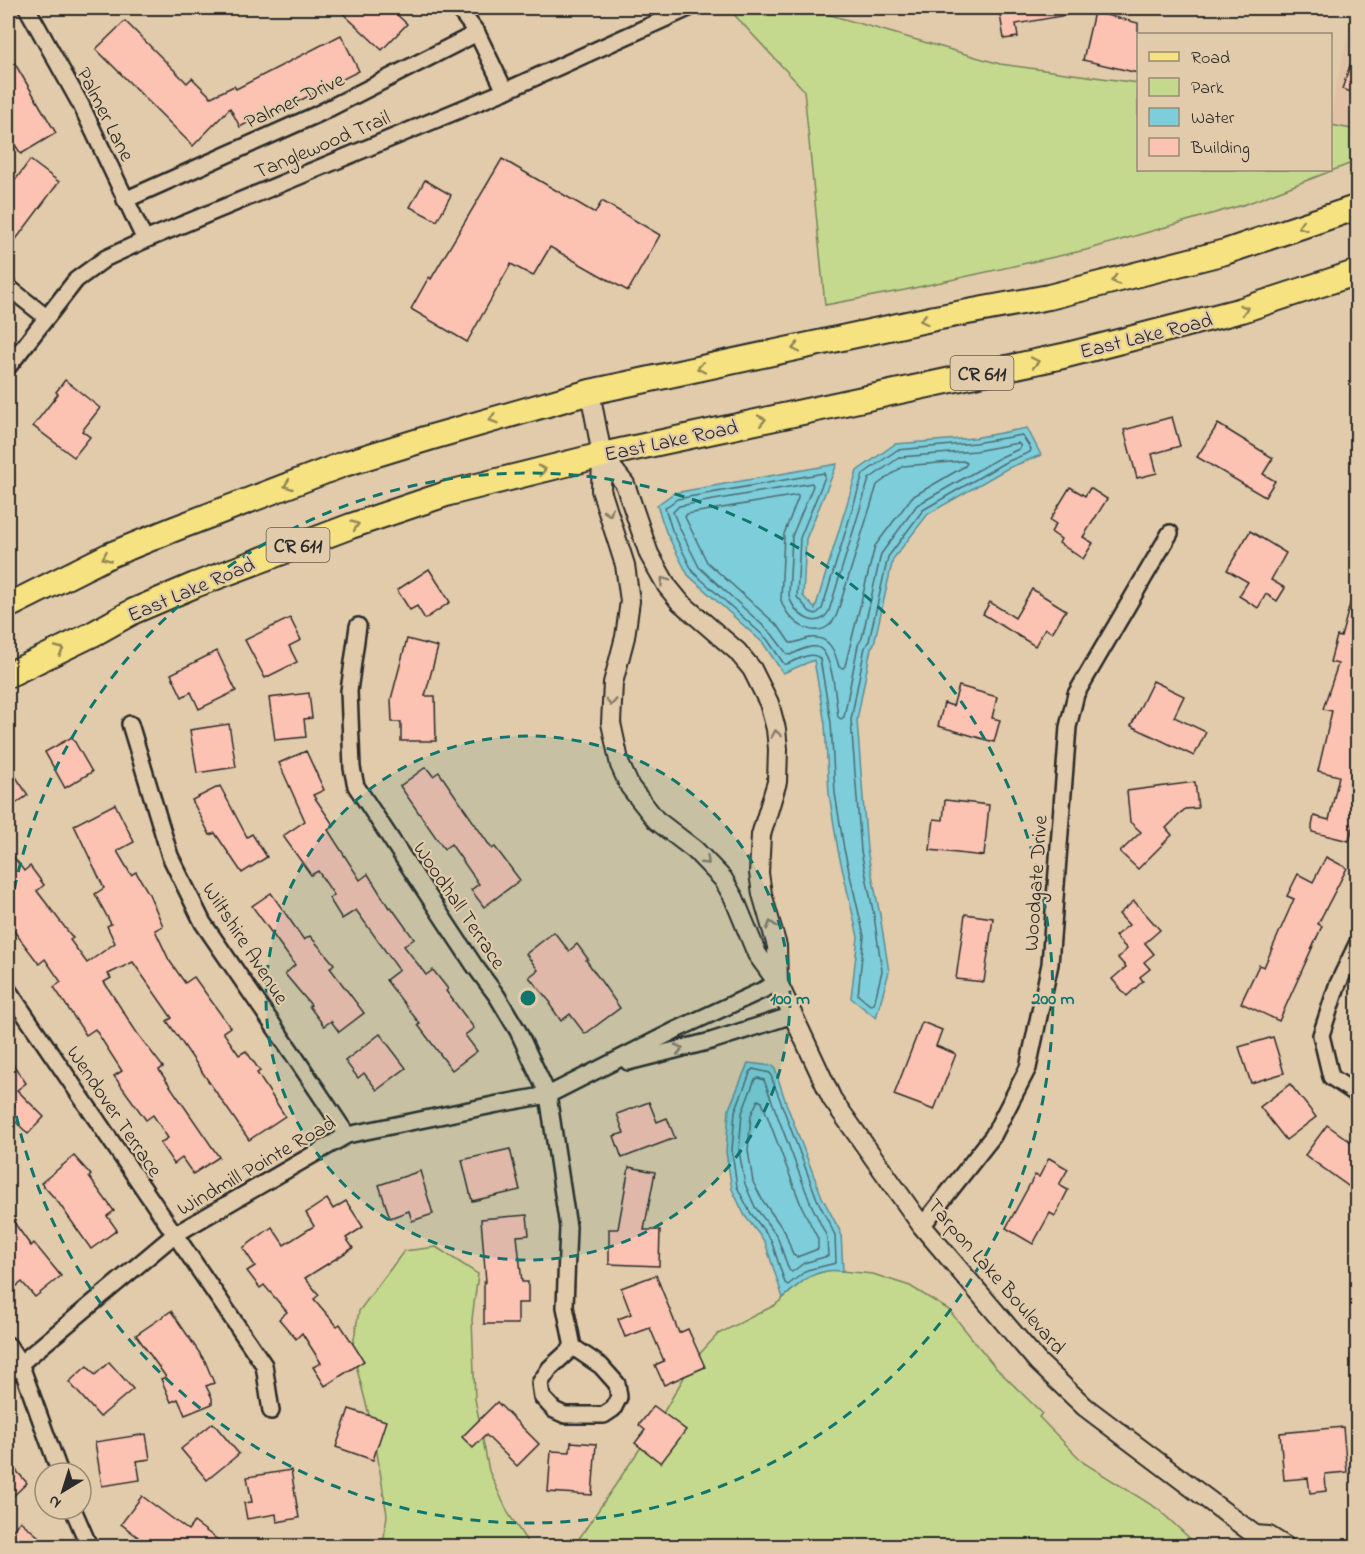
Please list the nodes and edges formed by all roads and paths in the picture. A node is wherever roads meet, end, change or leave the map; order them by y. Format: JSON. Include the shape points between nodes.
{"nodes":[{"id":1,"x":27,"y":8,"type":"edge"},
{"id":2,"x":458,"y":8,"type":"edge"},
{"id":3,"x":689,"y":8,"type":"edge"},
{"id":4,"x":477,"y":33,"type":"junction"},
{"id":5,"x":505,"y":90,"type":"junction"},
{"id":6,"x":125,"y":200,"type":"junction"},
{"id":7,"x":1358,"y":207,"type":"edge"},
{"id":8,"x":145,"y":240,"type":"junction"},
{"id":9,"x":1358,"y":272,"type":"edge"},
{"id":10,"x":8,"y":288,"type":"edge"},
{"id":11,"x":46,"y":317,"type":"junction"},
{"id":12,"x":8,"y":367,"type":"edge"},
{"id":13,"x":590,"y":392,"type":"junction"},
{"id":14,"x":602,"y":455,"type":"junction"},
{"id":15,"x":1170,"y":533,"type":"dead end"},
{"id":16,"x":8,"y":606,"type":"edge"},
{"id":17,"x":358,"y":626,"type":"dead end"},
{"id":18,"x":8,"y":675,"type":"edge"},
{"id":19,"x":130,"y":724,"type":"dead end"},
{"id":20,"x":1358,"y":942,"type":"edge"},
{"id":21,"x":778,"y":983,"type":"junction"},
{"id":22,"x":8,"y":990,"type":"edge"},
{"id":23,"x":793,"y":1015,"type":"junction"},
{"id":24,"x":602,"y":1068,"type":"junction"},
{"id":25,"x":548,"y":1095,"type":"junction"},
{"id":26,"x":1358,"y":1095,"type":"edge"},
{"id":27,"x":346,"y":1135,"type":"junction"},
{"id":28,"x":922,"y":1226,"type":"junction"},
{"id":29,"x":174,"y":1235,"type":"junction"},
{"id":30,"x":8,"y":1345,"type":"edge"},
{"id":31,"x":573,"y":1347,"type":"junction"},
{"id":32,"x":20,"y":1363,"type":"junction"},
{"id":33,"x":8,"y":1374,"type":"edge"},
{"id":34,"x":271,"y":1411,"type":"dead end"},
{"id":35,"x":56,"y":1461,"type":"edge"},
{"id":36,"x":78,"y":1521,"type":"edge"},
{"id":37,"x":1258,"y":1541,"type":"edge"},
{"id":38,"x":89,"y":1546,"type":"edge"},
{"id":39,"x":1285,"y":1546,"type":"edge"}],
"edges":[{"from":1,"to":6,"type":"street","name":"Palmer Lane","via":[[81,105]]},
{"from":2,"to":4,"type":"street"},
{"from":3,"to":5,"type":"street","name":"Tanglewood Trail"},
{"from":4,"to":5,"type":"street"},
{"from":4,"to":6,"type":"street","name":"Palmer Drive","via":[[318,114]]},
{"from":5,"to":8,"type":"street","name":"Tanglewood Trail"},
{"from":6,"to":8,"type":"street","name":"Palmer Lane"},
{"from":7,"to":13,"type":"main road","one_way":true,"via":[[1225,252],[1049,297]]},
{"from":8,"to":11,"type":"street","name":"Tanglewood Trail","via":[[106,258],[76,280]]},
{"from":14,"to":9,"type":"main road","name":"East Lake Road","number":"CR 611","one_way":true,"via":[[1063,356],[1242,310]]},
{"from":10,"to":11,"type":"street"},
{"from":11,"to":12,"type":"street","name":"Tanglewood Trail"},
{"from":13,"to":14,"type":"street"},
{"from":13,"to":16,"type":"main road","one_way":true,"via":[[366,458],[280,488],[110,555]]},
{"from":18,"to":14,"type":"main road","name":"East Lake Road","number":"CR 611","one_way":true,"via":[[135,611],[271,555],[449,493]]},
{"from":21,"to":14,"type":"street","name":"Tarpon Lake Boulevard","one_way":true,"via":[[777,946],[759,873],[761,835],[777,774],[776,729],[769,703],[737,651],[667,586],[649,554],[625,484]]},
{"from":14,"to":21,"type":"street","name":"Tarpon Lake Boulevard","one_way":true,"via":[[601,490],[625,565],[630,601],[611,704],[613,743],[620,765],[643,805],[723,879],[757,954]]},
{"from":15,"to":28,"type":"street","name":"Woodgate Drive","via":[[1076,694],[1068,727],[1050,964],[1029,1068],[993,1136]]},
{"from":17,"to":25,"type":"street","name":"Woodhall Terrace","via":[[349,691],[356,786],[497,996]]},
{"from":19,"to":27,"type":"street","name":"Wiltshire Avenue","via":[[170,856],[203,924]]},
{"from":20,"to":26,"type":"street","via":[[1337,986],[1321,1035],[1330,1077]]},
{"from":21,"to":23,"type":"street","name":"Tarpon Lake Boulevard"},
{"from":21,"to":24,"type":"street","name":"Windmill Pointe Road"},
{"from":22,"to":29,"type":"street","name":"Wendover Terrace"},
{"from":24,"to":23,"type":"street","name":"Windmill Pointe Road","one_way":true,"via":[[711,1041]]},
{"from":23,"to":28,"type":"street","name":"Tarpon Lake Boulevard","via":[[832,1099]]},
{"from":24,"to":25,"type":"street","name":"Windmill Pointe Road"},
{"from":25,"to":27,"type":"street","name":"Windmill Pointe Road"},
{"from":25,"to":31,"type":"street","name":"Woodhall Terrace","via":[[568,1227],[565,1307]]},
{"from":27,"to":29,"type":"street","name":"Windmill Pointe Road"},
{"from":28,"to":37,"type":"street","name":"Tarpon Lake Boulevard","via":[[1038,1362],[1085,1407]]},
{"from":29,"to":32,"type":"street","name":"Windmill Pointe Road"},
{"from":29,"to":34,"type":"street","name":"Wendover Terrace","via":[[264,1365]]},
{"from":30,"to":32,"type":"street"},
{"from":31,"to":31,"type":"street","via":[[540,1383],[542,1397],[565,1415],[604,1415],[618,1397],[616,1384],[601,1366]]},
{"from":32,"to":33,"type":"street","name":"Windmill Pointe Road"},
{"from":32,"to":35,"type":"street"},
{"from":36,"to":38,"type":"street"},
{"from":37,"to":39,"type":"street","name":"Tarpon Lake Boulevard","via":[[1269,1536]]}]}
